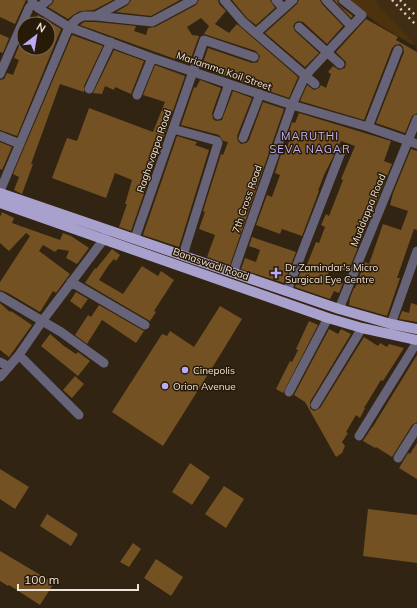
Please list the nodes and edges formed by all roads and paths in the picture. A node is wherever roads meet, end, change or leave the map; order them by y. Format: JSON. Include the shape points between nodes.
{"nodes":[{"id":1,"x":48,"y":0,"type":"edge"},
{"id":2,"x":125,"y":0,"type":"edge"},
{"id":3,"x":193,"y":0,"type":"edge"},
{"id":4,"x":276,"y":0,"type":"edge"},
{"id":5,"x":293,"y":0,"type":"edge"},
{"id":6,"x":326,"y":0,"type":"edge"},
{"id":7,"x":343,"y":0,"type":"edge"},
{"id":8,"x":229,"y":2,"type":"edge"},
{"id":9,"x":34,"y":4,"type":"edge"},
{"id":10,"x":176,"y":4,"type":"edge"},
{"id":11,"x":283,"y":8,"type":"junction"},
{"id":12,"x":96,"y":16,"type":"junction"},
{"id":13,"x":69,"y":26,"type":"junction"},
{"id":14,"x":299,"y":26,"type":"dead end"},
{"id":15,"x":350,"y":26,"type":"junction"},
{"id":16,"x":256,"y":33,"type":"junction"},
{"id":17,"x":111,"y":42,"type":"junction"},
{"id":18,"x":398,"y":50,"type":"dead end"},
{"id":19,"x":326,"y":52,"type":"junction"},
{"id":20,"x":254,"y":57,"type":"dead end"},
{"id":21,"x":152,"y":58,"type":"junction"},
{"id":22,"x":340,"y":64,"type":"dead end"},
{"id":23,"x":193,"y":72,"type":"junction"},
{"id":24,"x":0,"y":74,"type":"edge"},
{"id":25,"x":305,"y":76,"type":"junction"},
{"id":26,"x":228,"y":84,"type":"junction"},
{"id":27,"x":315,"y":84,"type":"dead end"},
{"id":28,"x":89,"y":89,"type":"dead end"},
{"id":29,"x":260,"y":94,"type":"junction"},
{"id":30,"x":137,"y":95,"type":"dead end"},
{"id":31,"x":292,"y":105,"type":"junction"},
{"id":32,"x":218,"y":115,"type":"dead end"},
{"id":33,"x":417,"y":119,"type":"edge"},
{"id":34,"x":368,"y":127,"type":"junction"},
{"id":35,"x":173,"y":129,"type":"junction"},
{"id":36,"x":0,"y":136,"type":"edge"},
{"id":37,"x":243,"y":138,"type":"dead end"},
{"id":38,"x":413,"y":143,"type":"edge"},
{"id":39,"x":20,"y":144,"type":"junction"},
{"id":40,"x":341,"y":152,"type":"dead end"},
{"id":41,"x":0,"y":192,"type":"edge"},
{"id":42,"x":0,"y":203,"type":"edge"},
{"id":43,"x":106,"y":234,"type":"junction"},
{"id":44,"x":135,"y":238,"type":"junction"},
{"id":45,"x":417,"y":251,"type":"edge"},
{"id":46,"x":183,"y":255,"type":"junction"},
{"id":47,"x":232,"y":273,"type":"junction"},
{"id":48,"x":72,"y":282,"type":"junction"},
{"id":49,"x":287,"y":291,"type":"junction"},
{"id":50,"x":0,"y":296,"type":"edge"},
{"id":51,"x":339,"y":309,"type":"junction"},
{"id":52,"x":328,"y":318,"type":"junction"},
{"id":53,"x":43,"y":320,"type":"junction"},
{"id":54,"x":391,"y":324,"type":"junction"},
{"id":55,"x":145,"y":325,"type":"dead end"},
{"id":56,"x":362,"y":328,"type":"junction"},
{"id":57,"x":417,"y":329,"type":"edge"},
{"id":58,"x":417,"y":341,"type":"edge"},
{"id":59,"x":19,"y":356,"type":"junction"},
{"id":60,"x":0,"y":362,"type":"edge"},
{"id":61,"x":104,"y":362,"type":"dead end"},
{"id":62,"x":9,"y":367,"type":"junction"},
{"id":63,"x":0,"y":377,"type":"edge"},
{"id":64,"x":289,"y":392,"type":"dead end"},
{"id":65,"x":315,"y":405,"type":"dead end"},
{"id":66,"x":79,"y":415,"type":"dead end"},
{"id":67,"x":417,"y":428,"type":"edge"},
{"id":68,"x":359,"y":436,"type":"dead end"},
{"id":69,"x":398,"y":458,"type":"dead end"}],
"edges":[{"from":1,"to":9,"type":"street"},
{"from":2,"to":12,"type":"street"},
{"from":3,"to":10,"type":"street"},
{"from":4,"to":11,"type":"street"},
{"from":5,"to":11,"type":"street"},
{"from":6,"to":15,"type":"street"},
{"from":7,"to":15,"type":"street","name":"7th Cross Road","via":[[362,15]]},
{"from":8,"to":16,"type":"street","via":[[243,22]]},
{"from":9,"to":13,"type":"street","name":"Mariamma Koil Street"},
{"from":9,"to":24,"type":"street","via":[[29,8]]},
{"from":10,"to":12,"type":"street","via":[[152,22]]},
{"from":11,"to":16,"type":"street"},
{"from":12,"to":13,"type":"street","via":[[80,17]]},
{"from":13,"to":17,"type":"street","name":"Mariamma Koil Street"},
{"from":13,"to":39,"type":"street"},
{"from":14,"to":19,"type":"street"},
{"from":15,"to":19,"type":"street","name":"7th Cross Road"},
{"from":16,"to":25,"type":"street"},
{"from":17,"to":21,"type":"street","name":"Mariamma Koil Street"},
{"from":17,"to":28,"type":"street"},
{"from":18,"to":34,"type":"street"},
{"from":19,"to":22,"type":"street"},
{"from":19,"to":25,"type":"street","name":"7th Cross Road"},
{"from":20,"to":23,"type":"street","via":[[204,40]]},
{"from":21,"to":23,"type":"street","name":"Mariamma Koil Street"},
{"from":21,"to":30,"type":"street"},
{"from":23,"to":26,"type":"street","name":"Mariamma Koil Street"},
{"from":23,"to":35,"type":"street","name":"Raghavappa Road"},
{"from":25,"to":27,"type":"street"},
{"from":25,"to":31,"type":"street","name":"7th Cross Road"},
{"from":26,"to":29,"type":"street","name":"Mariamma Koil Street"},
{"from":26,"to":32,"type":"street"},
{"from":29,"to":31,"type":"street","name":"Mariamma Koil Street"},
{"from":29,"to":37,"type":"street"},
{"from":31,"to":34,"type":"street","name":"Mariamma Koil Street"},
{"from":31,"to":47,"type":"street","name":"7th Cross Road"},
{"from":33,"to":38,"type":"street","name":"Muddappa Road"},
{"from":34,"to":38,"type":"street","name":"Mariamma Koil Street"},
{"from":35,"to":44,"type":"street","name":"Raghavappa Road"},
{"from":35,"to":46,"type":"street","via":[[218,143]]},
{"from":36,"to":39,"type":"street"},
{"from":38,"to":51,"type":"street","name":"Muddappa Road"},
{"from":39,"to":41,"type":"street"},
{"from":40,"to":49,"type":"street"},
{"from":41,"to":43,"type":"main road","name":"Banaswadi Road"},
{"from":42,"to":43,"type":"main road","name":"Banaswadi Road"},
{"from":43,"to":44,"type":"main road","name":"Banaswadi Road"},
{"from":43,"to":48,"type":"street"},
{"from":43,"to":52,"type":"main road","name":"Banaswadi Road"},
{"from":44,"to":46,"type":"main road","name":"Banaswadi Road"},
{"from":45,"to":54,"type":"street"},
{"from":46,"to":47,"type":"main road","name":"Banaswadi Road"},
{"from":47,"to":49,"type":"main road","name":"Banaswadi Road"},
{"from":48,"to":53,"type":"street"},
{"from":48,"to":55,"type":"street"},
{"from":49,"to":51,"type":"main road","name":"Banaswadi Road"},
{"from":50,"to":53,"type":"street"},
{"from":51,"to":54,"type":"main road","name":"Banaswadi Road"},
{"from":52,"to":56,"type":"main road","name":"Banaswadi Road"},
{"from":52,"to":64,"type":"street"},
{"from":53,"to":59,"type":"street"},
{"from":53,"to":61,"type":"street"},
{"from":54,"to":57,"type":"main road","name":"Banaswadi Road"},
{"from":56,"to":58,"type":"main road","name":"Banaswadi Road"},
{"from":56,"to":65,"type":"street"},
{"from":58,"to":68,"type":"street"},
{"from":59,"to":62,"type":"street"},
{"from":59,"to":66,"type":"street"},
{"from":60,"to":62,"type":"street"},
{"from":62,"to":63,"type":"street"},
{"from":67,"to":69,"type":"street"}]}
